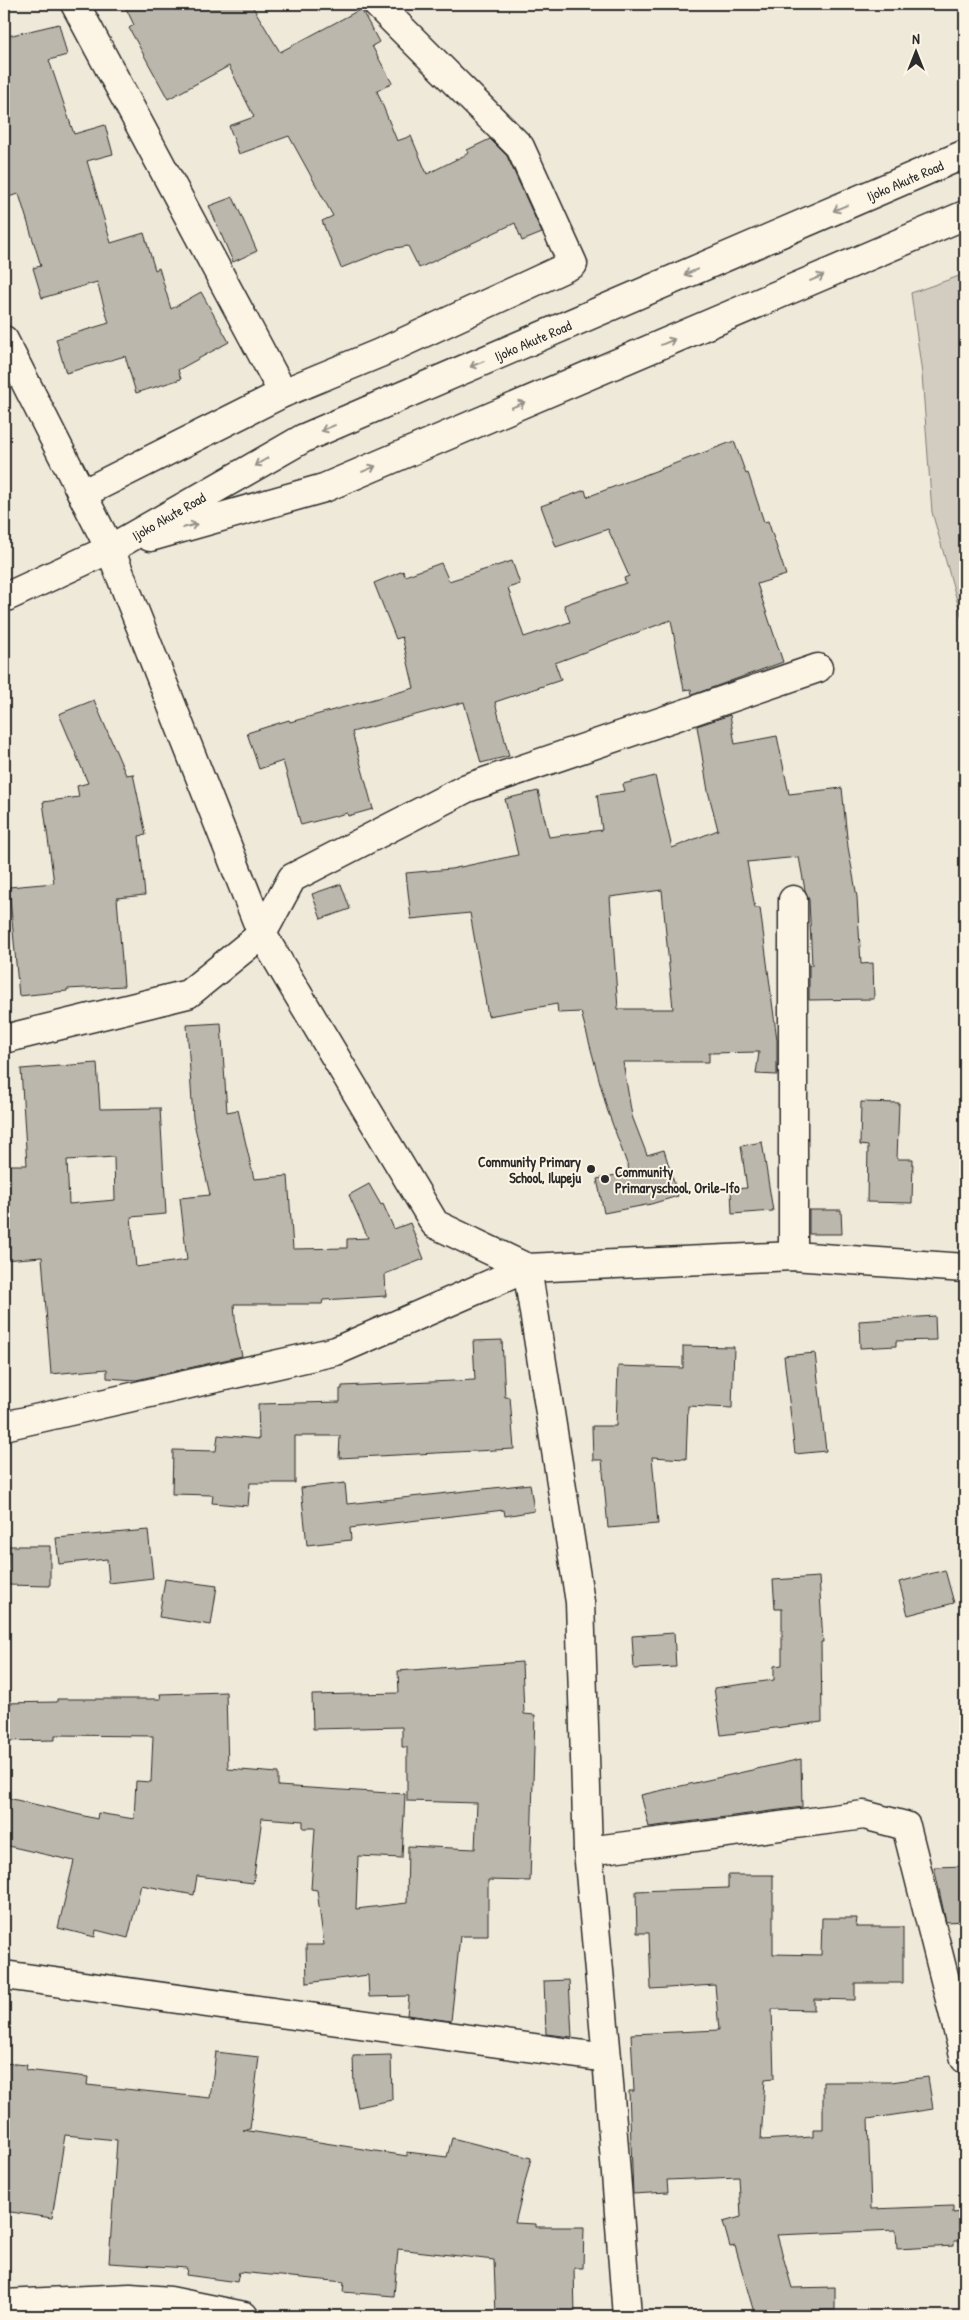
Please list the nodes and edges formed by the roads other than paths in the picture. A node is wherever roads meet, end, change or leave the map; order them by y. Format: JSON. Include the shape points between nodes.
{"nodes":[{"id":1,"x":75,"y":4,"type":"edge"},
{"id":2,"x":377,"y":4,"type":"edge"},
{"id":3,"x":965,"y":154,"type":"edge"},
{"id":4,"x":965,"y":215,"type":"edge"},
{"id":5,"x":4,"y":340,"type":"edge"},
{"id":6,"x":283,"y":393,"type":"junction"},
{"id":7,"x":82,"y":494,"type":"junction"},
{"id":8,"x":110,"y":548,"type":"junction"},
{"id":9,"x":4,"y":598,"type":"edge"},
{"id":10,"x":818,"y":668,"type":"dead end"},
{"id":11,"x":793,"y":900,"type":"dead end"},
{"id":12,"x":262,"y":934,"type":"junction"},
{"id":13,"x":4,"y":1039,"type":"edge"},
{"id":14,"x":793,"y":1256,"type":"junction"},
{"id":15,"x":527,"y":1268,"type":"junction"},
{"id":16,"x":965,"y":1268,"type":"edge"},
{"id":17,"x":4,"y":1426,"type":"edge"},
{"id":18,"x":588,"y":1851,"type":"junction"},
{"id":19,"x":4,"y":1975,"type":"edge"},
{"id":20,"x":607,"y":2058,"type":"junction"},
{"id":21,"x":965,"y":2059,"type":"edge"},
{"id":22,"x":4,"y":2304,"type":"edge"},
{"id":23,"x":244,"y":2316,"type":"edge"},
{"id":24,"x":627,"y":2316,"type":"edge"}],
"edges":[{"from":1,"to":6,"type":"street"},
{"from":2,"to":6,"type":"street","via":[[520,147],[573,264],[380,353]]},
{"from":3,"to":8,"type":"street","name":"Ijoko Akute Road","one_way":true,"via":[[304,438]]},
{"from":8,"to":4,"type":"street","name":"Ijoko Akute Road","one_way":true,"via":[[324,488]]},
{"from":5,"to":7,"type":"street"},
{"from":6,"to":7,"type":"street"},
{"from":7,"to":8,"type":"street"},
{"from":8,"to":9,"type":"street","name":"Ijoko Akute Road"},
{"from":8,"to":12,"type":"street"},
{"from":10,"to":12,"type":"street","via":[[467,788],[292,878]]},
{"from":11,"to":14,"type":"street"},
{"from":12,"to":13,"type":"street","via":[[188,994]]},
{"from":12,"to":15,"type":"street","via":[[435,1224]]},
{"from":14,"to":15,"type":"street"},
{"from":14,"to":16,"type":"street"},
{"from":15,"to":17,"type":"street","via":[[336,1351]]},
{"from":15,"to":18,"type":"street","via":[[580,1602]]},
{"from":18,"to":20,"type":"street"},
{"from":18,"to":21,"type":"street","via":[[864,1815],[906,1826]]},
{"from":19,"to":20,"type":"street"},
{"from":20,"to":24,"type":"street"},
{"from":22,"to":23,"type":"street","via":[[130,2298]]}]}
